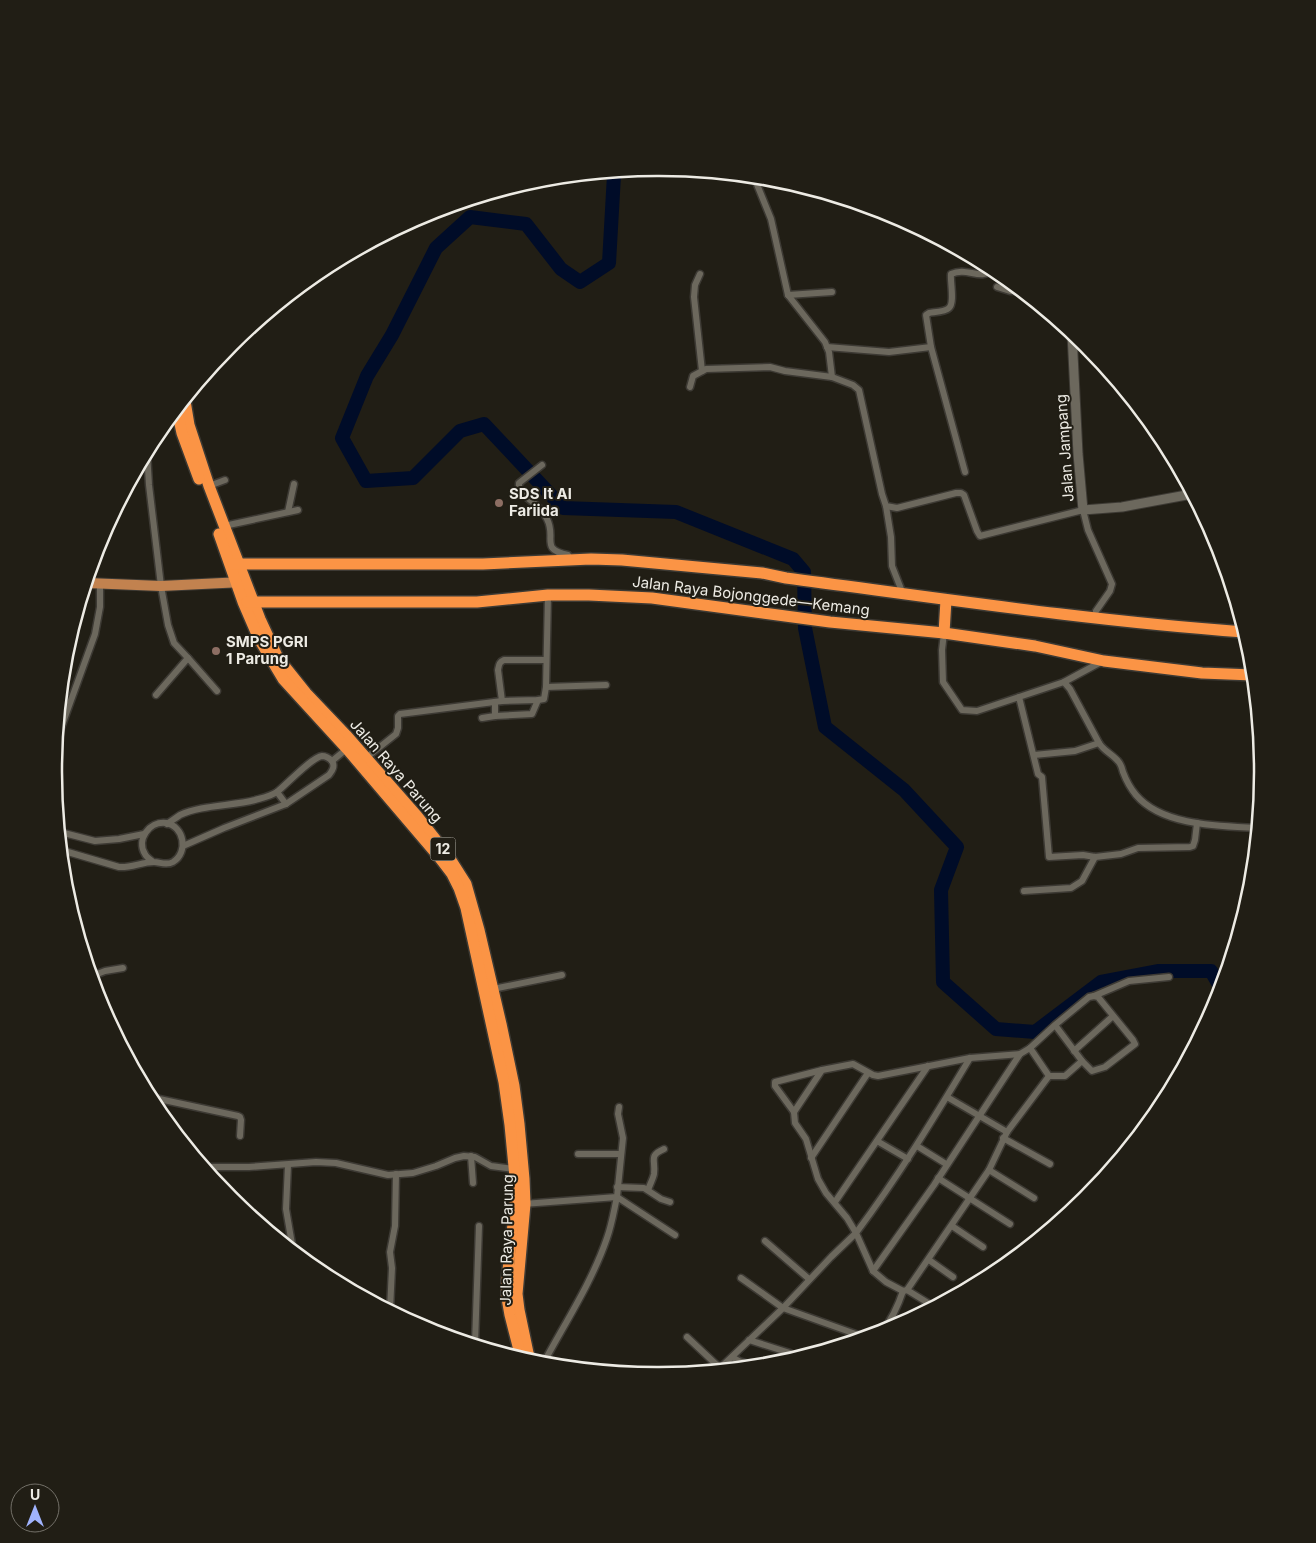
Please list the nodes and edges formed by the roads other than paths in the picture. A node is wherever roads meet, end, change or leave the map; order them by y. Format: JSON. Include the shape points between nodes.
{"nodes":[{"id":1,"x":757,"y":184,"type":"edge"},
{"id":2,"x":700,"y":274,"type":"dead end"},
{"id":3,"x":986,"y":274,"type":"edge"},
{"id":4,"x":997,"y":287,"type":"dead end"},
{"id":5,"x":1010,"y":291,"type":"edge"},
{"id":6,"x":832,"y":292,"type":"dead end"},
{"id":7,"x":788,"y":294,"type":"junction"},
{"id":8,"x":1073,"y":344,"type":"edge"},
{"id":9,"x":827,"y":346,"type":"junction"},
{"id":10,"x":931,"y":347,"type":"junction"},
{"id":11,"x":702,"y":371,"type":"junction"},
{"id":12,"x":832,"y":377,"type":"junction"},
{"id":13,"x":690,"y":387,"type":"dead end"},
{"id":14,"x":186,"y":409,"type":"edge"},
{"id":15,"x":179,"y":419,"type":"edge"},
{"id":16,"x":147,"y":465,"type":"edge"},
{"id":17,"x":542,"y":465,"type":"dead end"},
{"id":18,"x":965,"y":472,"type":"dead end"},
{"id":19,"x":225,"y":480,"type":"dead end"},
{"id":20,"x":294,"y":484,"type":"dead end"},
{"id":21,"x":209,"y":486,"type":"junction"},
{"id":22,"x":1185,"y":495,"type":"edge"},
{"id":23,"x":886,"y":506,"type":"junction"},
{"id":24,"x":298,"y":510,"type":"dead end"},
{"id":25,"x":1083,"y":510,"type":"junction"},
{"id":26,"x":288,"y":512,"type":"junction"},
{"id":27,"x":224,"y":526,"type":"junction"},
{"id":28,"x":570,"y":560,"type":"junction"},
{"id":29,"x":235,"y":564,"type":"junction"},
{"id":30,"x":242,"y":582,"type":"junction"},
{"id":31,"x":93,"y":583,"type":"edge"},
{"id":32,"x":100,"y":584,"type":"junction"},
{"id":33,"x":163,"y":585,"type":"junction"},
{"id":34,"x":903,"y":594,"type":"junction"},
{"id":35,"x":548,"y":595,"type":"junction"},
{"id":36,"x":946,"y":600,"type":"junction"},
{"id":37,"x":248,"y":602,"type":"junction"},
{"id":38,"x":1096,"y":611,"type":"dead end"},
{"id":39,"x":1236,"y":631,"type":"edge"},
{"id":40,"x":944,"y":633,"type":"junction"},
{"id":41,"x":188,"y":658,"type":"junction"},
{"id":42,"x":546,"y":660,"type":"junction"},
{"id":43,"x":1104,"y":661,"type":"junction"},
{"id":44,"x":1245,"y":675,"type":"edge"},
{"id":45,"x":1064,"y":682,"type":"junction"},
{"id":46,"x":606,"y":685,"type":"dead end"},
{"id":47,"x":546,"y":687,"type":"junction"},
{"id":48,"x":217,"y":691,"type":"dead end"},
{"id":49,"x":156,"y":695,"type":"dead end"},
{"id":50,"x":1019,"y":697,"type":"junction"},
{"id":51,"x":538,"y":700,"type":"junction"},
{"id":52,"x":498,"y":701,"type":"junction"},
{"id":53,"x":66,"y":715,"type":"edge"},
{"id":54,"x":495,"y":716,"type":"junction"},
{"id":55,"x":482,"y":718,"type":"dead end"},
{"id":56,"x":1099,"y":743,"type":"junction"},
{"id":57,"x":350,"y":746,"type":"junction"},
{"id":58,"x":1034,"y":755,"type":"junction"},
{"id":59,"x":366,"y":758,"type":"junction"},
{"id":60,"x":330,"y":759,"type":"junction"},
{"id":61,"x":277,"y":792,"type":"junction"},
{"id":62,"x":286,"y":804,"type":"junction"},
{"id":63,"x":1196,"y":823,"type":"junction"},
{"id":64,"x":167,"y":824,"type":"junction"},
{"id":65,"x":1250,"y":827,"type":"edge"},
{"id":66,"x":66,"y":834,"type":"edge"},
{"id":67,"x":144,"y":834,"type":"junction"},
{"id":68,"x":183,"y":846,"type":"junction"},
{"id":69,"x":68,"y":852,"type":"edge"},
{"id":70,"x":1095,"y":857,"type":"junction"},
{"id":71,"x":153,"y":862,"type":"junction"},
{"id":72,"x":1024,"y":891,"type":"dead end"},
{"id":73,"x":122,"y":968,"type":"dead end"},
{"id":74,"x":98,"y":974,"type":"edge"},
{"id":75,"x":562,"y":975,"type":"dead end"},
{"id":76,"x":1168,"y":976,"type":"dead end"},
{"id":77,"x":493,"y":989,"type":"junction"},
{"id":78,"x":1094,"y":996,"type":"junction"},
{"id":79,"x":1113,"y":1016,"type":"junction"},
{"id":80,"x":1054,"y":1025,"type":"junction"},
{"id":81,"x":1030,"y":1048,"type":"junction"},
{"id":82,"x":1074,"y":1051,"type":"junction"},
{"id":83,"x":1020,"y":1054,"type":"junction"},
{"id":84,"x":970,"y":1058,"type":"junction"},
{"id":85,"x":1082,"y":1061,"type":"junction"},
{"id":86,"x":928,"y":1066,"type":"junction"},
{"id":87,"x":822,"y":1070,"type":"junction"},
{"id":88,"x":868,"y":1073,"type":"junction"},
{"id":89,"x":1050,"y":1076,"type":"junction"},
{"id":90,"x":947,"y":1097,"type":"junction"},
{"id":91,"x":163,"y":1102,"type":"edge"},
{"id":92,"x":619,"y":1107,"type":"dead end"},
{"id":93,"x":794,"y":1112,"type":"junction"},
{"id":94,"x":979,"y":1116,"type":"junction"},
{"id":95,"x":1005,"y":1135,"type":"junction"},
{"id":96,"x":240,"y":1136,"type":"dead end"},
{"id":97,"x":877,"y":1141,"type":"junction"},
{"id":98,"x":917,"y":1146,"type":"junction"},
{"id":99,"x":664,"y":1149,"type":"dead end"},
{"id":100,"x":578,"y":1154,"type":"dead end"},
{"id":101,"x":620,"y":1154,"type":"junction"},
{"id":102,"x":473,"y":1156,"type":"junction"},
{"id":103,"x":811,"y":1158,"type":"junction"},
{"id":104,"x":908,"y":1159,"type":"junction"},
{"id":105,"x":946,"y":1164,"type":"junction"},
{"id":106,"x":1050,"y":1164,"type":"dead end"},
{"id":107,"x":288,"y":1165,"type":"junction"},
{"id":108,"x":214,"y":1169,"type":"edge"},
{"id":109,"x":514,"y":1169,"type":"junction"},
{"id":110,"x":990,"y":1170,"type":"junction"},
{"id":111,"x":396,"y":1174,"type":"junction"},
{"id":112,"x":938,"y":1178,"type":"junction"},
{"id":113,"x":472,"y":1183,"type":"dead end"},
{"id":114,"x":617,"y":1187,"type":"junction"},
{"id":115,"x":648,"y":1190,"type":"junction"},
{"id":116,"x":617,"y":1196,"type":"junction"},
{"id":117,"x":1034,"y":1198,"type":"dead end"},
{"id":118,"x":970,"y":1199,"type":"junction"},
{"id":119,"x":670,"y":1202,"type":"dead end"},
{"id":120,"x":835,"y":1202,"type":"junction"},
{"id":121,"x":520,"y":1204,"type":"junction"},
{"id":122,"x":1010,"y":1224,"type":"dead end"},
{"id":123,"x":479,"y":1226,"type":"dead end"},
{"id":124,"x":952,"y":1226,"type":"junction"},
{"id":125,"x":856,"y":1233,"type":"junction"},
{"id":126,"x":675,"y":1235,"type":"dead end"},
{"id":127,"x":291,"y":1241,"type":"edge"},
{"id":128,"x":765,"y":1241,"type":"dead end"},
{"id":129,"x":983,"y":1246,"type":"dead end"},
{"id":130,"x":929,"y":1260,"type":"junction"},
{"id":131,"x":873,"y":1271,"type":"junction"},
{"id":132,"x":953,"y":1277,"type":"dead end"},
{"id":133,"x":741,"y":1278,"type":"dead end"},
{"id":134,"x":809,"y":1279,"type":"junction"},
{"id":135,"x":905,"y":1290,"type":"junction"},
{"id":136,"x":390,"y":1303,"type":"edge"},
{"id":137,"x":927,"y":1303,"type":"edge"},
{"id":138,"x":783,"y":1308,"type":"junction"},
{"id":139,"x":890,"y":1320,"type":"edge"},
{"id":140,"x":854,"y":1333,"type":"edge"},
{"id":141,"x":687,"y":1337,"type":"dead end"},
{"id":142,"x":475,"y":1338,"type":"edge"},
{"id":143,"x":750,"y":1340,"type":"junction"},
{"id":144,"x":519,"y":1351,"type":"edge"},
{"id":145,"x":528,"y":1353,"type":"edge"},
{"id":146,"x":789,"y":1353,"type":"edge"},
{"id":147,"x":547,"y":1357,"type":"edge"},
{"id":148,"x":732,"y":1357,"type":"junction"},
{"id":149,"x":740,"y":1361,"type":"edge"},
{"id":150,"x":725,"y":1363,"type":"edge"},
{"id":151,"x":714,"y":1364,"type":"edge"}],
"edges":[{"from":1,"to":7,"type":"street","via":[[771,219]]},
{"from":2,"to":11,"type":"street","via":[[694,297]]},
{"from":3,"to":10,"type":"street","via":[[951,274],[950,307],[926,315]]},
{"from":4,"to":5,"type":"street"},
{"from":6,"to":7,"type":"street"},
{"from":7,"to":9,"type":"street"},
{"from":8,"to":25,"type":"street","name":"Jalan Jampang"},
{"from":9,"to":10,"type":"street","via":[[889,352]]},
{"from":9,"to":12,"type":"street"},
{"from":10,"to":18,"type":"street"},
{"from":11,"to":12,"type":"street","via":[[761,367]]},
{"from":11,"to":13,"type":"street","via":[[692,378]]},
{"from":12,"to":23,"type":"street","via":[[859,390]]},
{"from":14,"to":21,"type":"highway","name":"Jalan Raya Parung","number":"12"},
{"from":15,"to":29,"type":"highway","name":"Jalan Raya Parung","number":"12"},
{"from":16,"to":33,"type":"street"},
{"from":17,"to":28,"type":"street","via":[[519,483],[519,491],[547,519],[553,550],[568,555]]},
{"from":19,"to":21,"type":"street"},
{"from":20,"to":26,"type":"street"},
{"from":21,"to":27,"type":"highway","name":"Jalan Raya Parung","number":"12"},
{"from":22,"to":25,"type":"street","name":"Jalan Jampang","via":[[1122,507]]},
{"from":23,"to":25,"type":"street","via":[[897,508],[961,493],[982,536]]},
{"from":23,"to":34,"type":"street","via":[[892,566]]},
{"from":24,"to":26,"type":"street"},
{"from":25,"to":38,"type":"street","via":[[1088,530],[1112,584]]},
{"from":26,"to":27,"type":"street"},
{"from":27,"to":29,"type":"highway","name":"Jalan Raya Parung","number":"12"},
{"from":28,"to":29,"type":"highway","name":"Jalan Raya Bojonggede—Kemang","via":[[483,564]]},
{"from":28,"to":34,"type":"highway","name":"Jalan Raya Bojonggede—Kemang","via":[[654,562],[762,573]]},
{"from":29,"to":30,"type":"highway","name":"Jalan Raya Parung","number":"12"},
{"from":30,"to":33,"type":"main road"},
{"from":30,"to":37,"type":"highway","name":"Jalan Raya Parung","number":"12"},
{"from":31,"to":32,"type":"main road"},
{"from":32,"to":33,"type":"main road"},
{"from":32,"to":53,"type":"street","via":[[95,634]]},
{"from":33,"to":41,"type":"street","via":[[168,625],[174,643]]},
{"from":34,"to":36,"type":"highway","name":"Jalan Raya Bojonggede—Kemang"},
{"from":35,"to":37,"type":"highway","name":"Jalan Raya Bojonggede—Kemang","via":[[477,602]]},
{"from":35,"to":40,"type":"highway","name":"Jalan Raya Bojonggede—Kemang","via":[[652,598],[830,622]]},
{"from":35,"to":42,"type":"street"},
{"from":36,"to":39,"type":"highway","name":"Jalan Raya Bojonggede—Kemang"},
{"from":36,"to":40,"type":"highway"},
{"from":37,"to":57,"type":"highway","name":"Jalan Raya Parung","number":"12","via":[[259,639],[283,679]]},
{"from":40,"to":43,"type":"highway","name":"Jalan Raya Bojonggede—Kemang","via":[[1035,646]]},
{"from":40,"to":50,"type":"street","via":[[943,682],[962,710],[977,711]]},
{"from":41,"to":48,"type":"street"},
{"from":41,"to":49,"type":"street"},
{"from":42,"to":47,"type":"street"},
{"from":42,"to":52,"type":"street","via":[[501,661],[498,665]]},
{"from":43,"to":44,"type":"highway","name":"Jalan Raya Bojonggede—Kemang"},
{"from":43,"to":45,"type":"street"},
{"from":45,"to":50,"type":"street"},
{"from":45,"to":56,"type":"street"},
{"from":46,"to":47,"type":"street"},
{"from":47,"to":51,"type":"street","via":[[544,698]]},
{"from":50,"to":58,"type":"street"},
{"from":51,"to":52,"type":"street"},
{"from":51,"to":54,"type":"street","via":[[532,714]]},
{"from":52,"to":54,"type":"street"},
{"from":52,"to":59,"type":"street","via":[[400,714],[396,734]]},
{"from":54,"to":55,"type":"street"},
{"from":56,"to":58,"type":"street"},
{"from":56,"to":63,"type":"street","via":[[1119,762],[1136,795],[1148,806],[1167,816]]},
{"from":57,"to":59,"type":"highway","name":"Jalan Raya Parung","number":"12"},
{"from":57,"to":60,"type":"street"},
{"from":57,"to":109,"type":"highway","name":"Jalan Raya Parung","number":"12","via":[[439,857],[459,888],[504,1082]]},
{"from":58,"to":70,"type":"street","via":[[1038,774],[1042,777],[1049,857]]},
{"from":59,"to":77,"type":"highway","name":"Jalan Raya Parung","number":"12","via":[[418,816],[466,884]]},
{"from":60,"to":61,"type":"street","via":[[322,756],[316,759]]},
{"from":60,"to":62,"type":"street","via":[[334,764],[329,775]]},
{"from":61,"to":62,"type":"street"},
{"from":61,"to":64,"type":"street","via":[[251,801],[181,815]]},
{"from":62,"to":68,"type":"street"},
{"from":63,"to":65,"type":"street"},
{"from":63,"to":70,"type":"street","via":[[1193,847],[1138,848]]},
{"from":64,"to":67,"type":"street","via":[[158,823]]},
{"from":64,"to":68,"type":"street","via":[[182,836]]},
{"from":66,"to":67,"type":"street","via":[[95,841]]},
{"from":67,"to":71,"type":"street","via":[[142,845],[145,855]]},
{"from":68,"to":71,"type":"street","via":[[180,855],[172,862]]},
{"from":69,"to":71,"type":"street","via":[[127,868]]},
{"from":70,"to":72,"type":"street","via":[[1082,881],[1071,888]]},
{"from":73,"to":74,"type":"street"},
{"from":75,"to":77,"type":"street"},
{"from":76,"to":78,"type":"street","via":[[1129,981]]},
{"from":77,"to":121,"type":"highway","name":"Jalan Raya Parung","number":"12","via":[[514,1086],[520,1132],[524,1179]]},
{"from":78,"to":79,"type":"street"},
{"from":78,"to":80,"type":"street"},
{"from":79,"to":82,"type":"street"},
{"from":79,"to":85,"type":"street","via":[[1135,1046],[1100,1070],[1090,1070]]},
{"from":80,"to":81,"type":"street"},
{"from":80,"to":82,"type":"street"},
{"from":81,"to":83,"type":"street"},
{"from":81,"to":89,"type":"street"},
{"from":82,"to":85,"type":"street"},
{"from":83,"to":84,"type":"street"},
{"from":83,"to":94,"type":"street"},
{"from":84,"to":86,"type":"street"},
{"from":84,"to":90,"type":"street"},
{"from":85,"to":89,"type":"street","via":[[1065,1076]]},
{"from":86,"to":88,"type":"street","via":[[878,1076]]},
{"from":86,"to":97,"type":"street"},
{"from":87,"to":88,"type":"street","via":[[851,1064]]},
{"from":87,"to":93,"type":"street"},
{"from":87,"to":93,"type":"street","via":[[775,1082]]},
{"from":88,"to":103,"type":"street"},
{"from":89,"to":95,"type":"street"},
{"from":90,"to":94,"type":"street"},
{"from":90,"to":98,"type":"street"},
{"from":91,"to":96,"type":"street","via":[[240,1116]]},
{"from":92,"to":101,"type":"street","via":[[623,1138]]},
{"from":93,"to":103,"type":"street","via":[[795,1123],[806,1139]]},
{"from":94,"to":95,"type":"street"},
{"from":94,"to":105,"type":"street"},
{"from":95,"to":106,"type":"street"},
{"from":95,"to":110,"type":"street"},
{"from":97,"to":104,"type":"street"},
{"from":97,"to":120,"type":"street"},
{"from":98,"to":104,"type":"street"},
{"from":98,"to":105,"type":"street"},
{"from":99,"to":115,"type":"street","via":[[653,1159],[654,1172]]},
{"from":100,"to":101,"type":"street"},
{"from":101,"to":114,"type":"street"},
{"from":102,"to":109,"type":"street","via":[[491,1166]]},
{"from":102,"to":111,"type":"street","via":[[455,1158],[413,1173]]},
{"from":102,"to":113,"type":"street"},
{"from":103,"to":120,"type":"street","via":[[818,1179]]},
{"from":104,"to":125,"type":"street"},
{"from":105,"to":112,"type":"street"},
{"from":107,"to":108,"type":"street"},
{"from":107,"to":111,"type":"street","via":[[336,1163]]},
{"from":107,"to":127,"type":"street","via":[[286,1209]]},
{"from":109,"to":121,"type":"highway","name":"Jalan Raya Parung","number":"12"},
{"from":110,"to":117,"type":"street"},
{"from":110,"to":118,"type":"street"},
{"from":111,"to":136,"type":"street","via":[[395,1226],[390,1252]]},
{"from":112,"to":118,"type":"street"},
{"from":112,"to":131,"type":"street"},
{"from":114,"to":115,"type":"street"},
{"from":114,"to":116,"type":"street"},
{"from":115,"to":119,"type":"street"},
{"from":116,"to":121,"type":"street"},
{"from":116,"to":126,"type":"street"},
{"from":116,"to":147,"type":"street","via":[[601,1254]]},
{"from":118,"to":122,"type":"street"},
{"from":118,"to":124,"type":"street"},
{"from":120,"to":125,"type":"street"},
{"from":121,"to":144,"type":"highway","name":"Jalan Raya Parung","number":"12","via":[[507,1280],[507,1298]]},
{"from":121,"to":145,"type":"highway","name":"Jalan Raya Parung","number":"12","via":[[517,1294]]},
{"from":123,"to":142,"type":"street"},
{"from":124,"to":129,"type":"street"},
{"from":124,"to":130,"type":"street"},
{"from":125,"to":131,"type":"street"},
{"from":125,"to":134,"type":"street"},
{"from":128,"to":134,"type":"street"},
{"from":130,"to":132,"type":"street"},
{"from":130,"to":135,"type":"street"},
{"from":131,"to":135,"type":"street","via":[[886,1282]]},
{"from":133,"to":138,"type":"street"},
{"from":134,"to":138,"type":"street"},
{"from":135,"to":137,"type":"street"},
{"from":135,"to":139,"type":"street"},
{"from":138,"to":140,"type":"street"},
{"from":138,"to":143,"type":"street"},
{"from":141,"to":151,"type":"street"},
{"from":143,"to":146,"type":"street"},
{"from":143,"to":148,"type":"street"},
{"from":148,"to":149,"type":"street"},
{"from":148,"to":150,"type":"street"}]}
